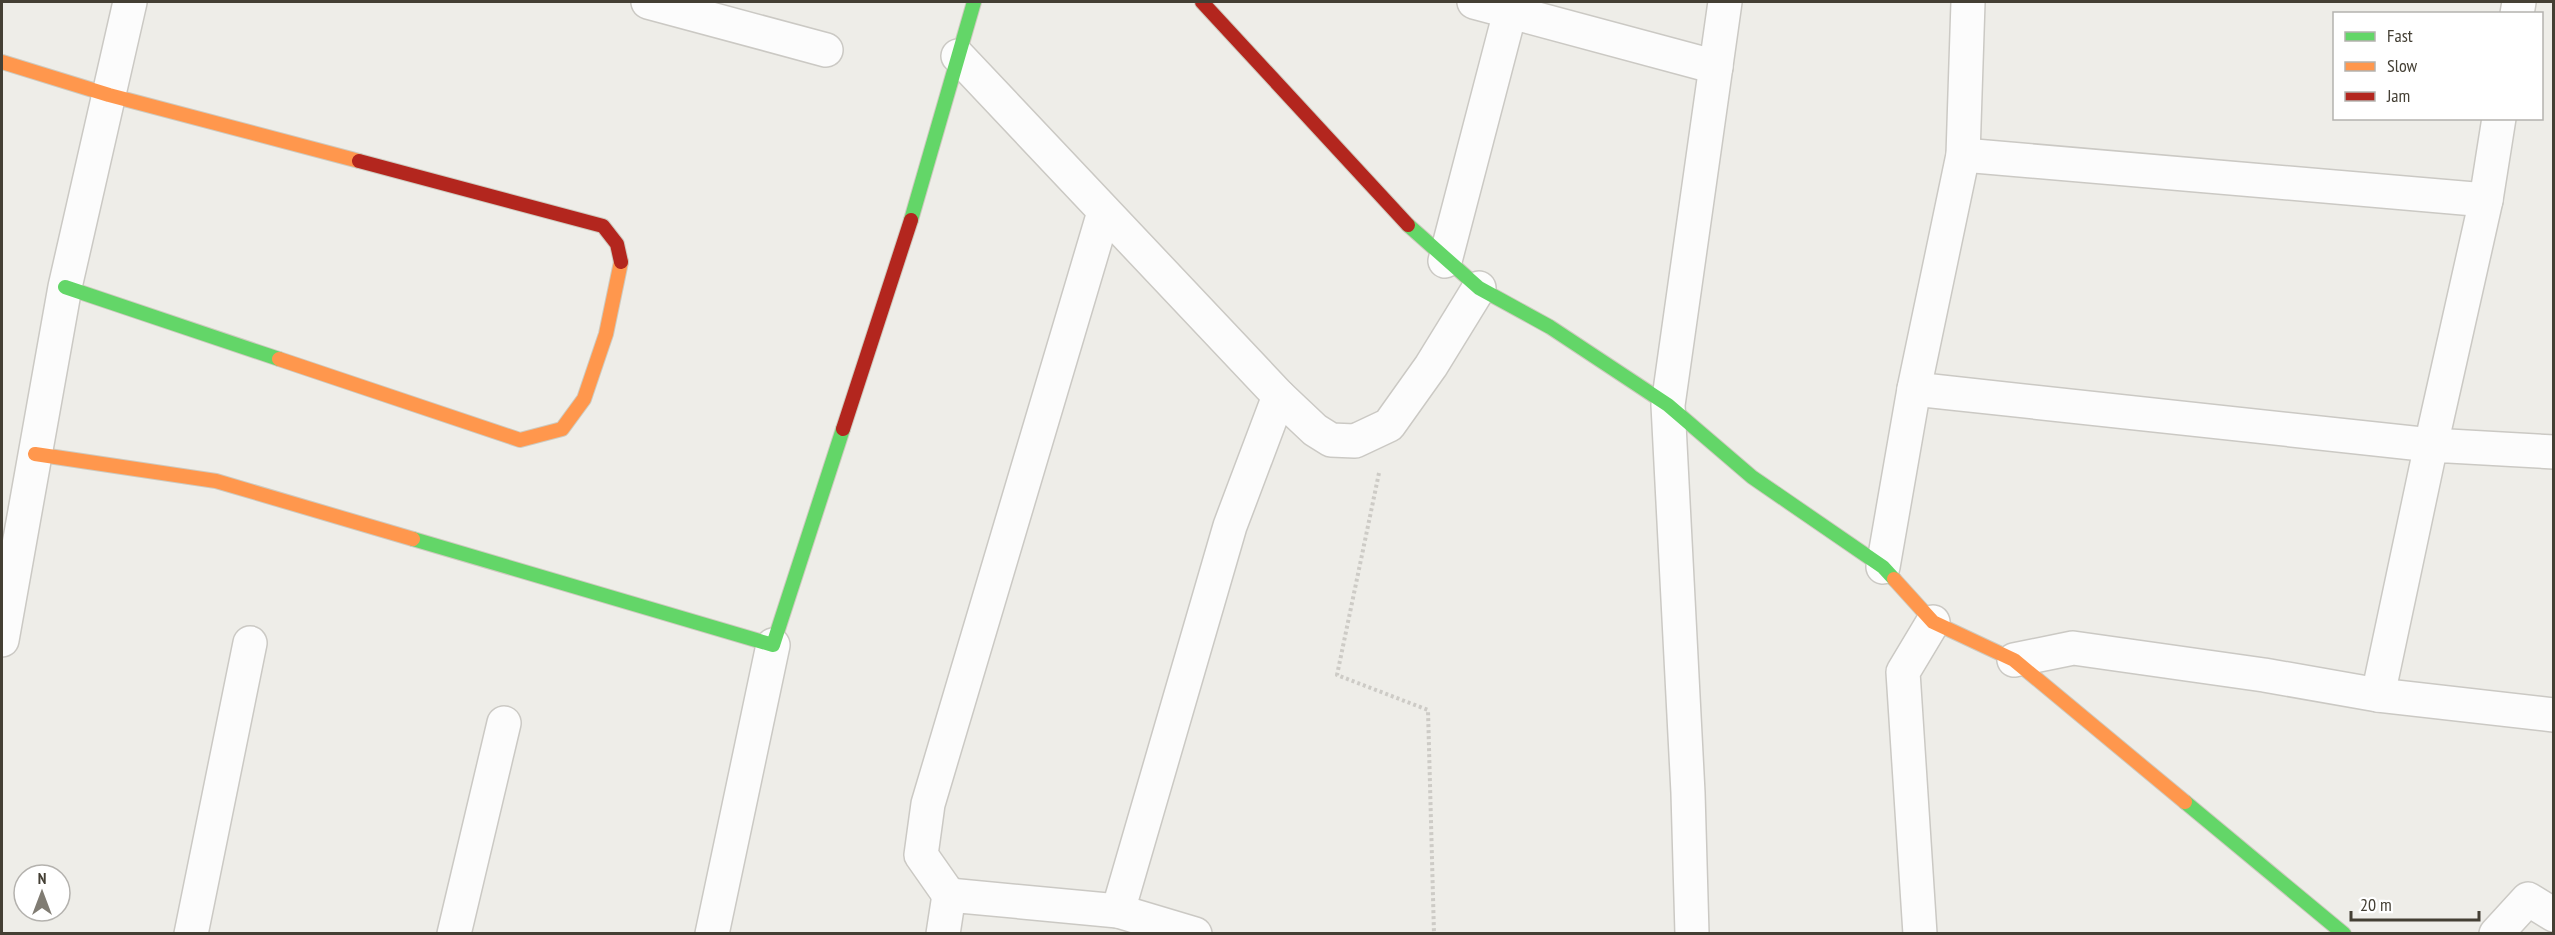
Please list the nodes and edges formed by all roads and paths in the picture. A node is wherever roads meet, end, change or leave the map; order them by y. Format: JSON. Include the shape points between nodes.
{"nodes":[{"id":1,"x":130,"y":2,"type":"edge"},
{"id":2,"x":648,"y":2,"type":"edge"},
{"id":3,"x":974,"y":2,"type":"edge"},
{"id":4,"x":1202,"y":2,"type":"edge"},
{"id":5,"x":1474,"y":2,"type":"edge"},
{"id":6,"x":1725,"y":2,"type":"edge"},
{"id":7,"x":1968,"y":2,"type":"edge"},
{"id":8,"x":1510,"y":12,"type":"junction"},
{"id":9,"x":826,"y":50,"type":"dead end"},
{"id":10,"x":958,"y":56,"type":"junction"},
{"id":11,"x":2,"y":62,"type":"edge"},
{"id":12,"x":1716,"y":67,"type":"junction"},
{"id":13,"x":109,"y":95,"type":"junction"},
{"id":14,"x":2499,"y":120,"type":"edge"},
{"id":15,"x":1963,"y":155,"type":"junction"},
{"id":16,"x":2486,"y":200,"type":"junction"},
{"id":17,"x":1104,"y":212,"type":"junction"},
{"id":18,"x":1445,"y":261,"type":"junction"},
{"id":19,"x":65,"y":287,"type":"junction"},
{"id":20,"x":1479,"y":288,"type":"junction"},
{"id":21,"x":1914,"y":389,"type":"junction"},
{"id":22,"x":1279,"y":396,"type":"junction"},
{"id":23,"x":1668,"y":405,"type":"junction"},
{"id":24,"x":1389,"y":425,"type":"junction"},
{"id":25,"x":2432,"y":445,"type":"junction"},
{"id":26,"x":2553,"y":452,"type":"edge"},
{"id":27,"x":35,"y":454,"type":"junction"},
{"id":28,"x":1883,"y":567,"type":"junction"},
{"id":29,"x":1933,"y":622,"type":"junction"},
{"id":30,"x":2,"y":640,"type":"edge"},
{"id":31,"x":250,"y":643,"type":"dead end"},
{"id":32,"x":773,"y":645,"type":"junction"},
{"id":33,"x":2014,"y":660,"type":"junction"},
{"id":34,"x":2378,"y":695,"type":"junction"},
{"id":35,"x":2553,"y":715,"type":"edge"},
{"id":36,"x":504,"y":723,"type":"dead end"},
{"id":37,"x":949,"y":895,"type":"junction"},
{"id":38,"x":1118,"y":911,"type":"junction"},
{"id":39,"x":2553,"y":915,"type":"edge"},
{"id":40,"x":1927,"y":928,"type":"edge"},
{"id":41,"x":191,"y":933,"type":"edge"},
{"id":42,"x":454,"y":933,"type":"edge"},
{"id":43,"x":712,"y":933,"type":"edge"},
{"id":44,"x":943,"y":933,"type":"edge"},
{"id":45,"x":1195,"y":933,"type":"edge"},
{"id":46,"x":1434,"y":933,"type":"edge"},
{"id":47,"x":1692,"y":933,"type":"edge"},
{"id":48,"x":2343,"y":933,"type":"edge"},
{"id":49,"x":2496,"y":933,"type":"edge"}],
"edges":[{"from":1,"to":13,"type":"street"},
{"from":2,"to":9,"type":"street"},
{"from":3,"to":10,"type":"street"},
{"from":4,"to":18,"type":"street"},
{"from":5,"to":8,"type":"street"},
{"from":6,"to":12,"type":"street"},
{"from":7,"to":15,"type":"street"},
{"from":8,"to":12,"type":"street"},
{"from":8,"to":18,"type":"street"},
{"from":10,"to":17,"type":"street"},
{"from":10,"to":32,"type":"street","via":[[911,220]]},
{"from":11,"to":13,"type":"street"},
{"from":12,"to":23,"type":"street"},
{"from":13,"to":19,"type":"street"},
{"from":13,"to":19,"type":"street","via":[[603,226],[617,244],[621,264],[606,334],[584,399],[562,429],[520,440]]},
{"from":14,"to":16,"type":"street"},
{"from":15,"to":16,"type":"street"},
{"from":15,"to":21,"type":"street"},
{"from":16,"to":25,"type":"street"},
{"from":17,"to":22,"type":"street"},
{"from":17,"to":37,"type":"street","via":[[928,804],[921,855]]},
{"from":18,"to":20,"type":"street"},
{"from":19,"to":27,"type":"street"},
{"from":20,"to":23,"type":"street","via":[[1550,327]]},
{"from":20,"to":24,"type":"street"},
{"from":21,"to":25,"type":"street"},
{"from":21,"to":28,"type":"street"},
{"from":22,"to":24,"type":"street","via":[[1331,440],[1355,441]]},
{"from":22,"to":38,"type":"street","via":[[1230,526]]},
{"from":23,"to":28,"type":"street","via":[[1752,477]]},
{"from":23,"to":47,"type":"street"},
{"from":24,"to":46,"type":"path","via":[[1337,675],[1428,710]]},
{"from":25,"to":26,"type":"street"},
{"from":25,"to":34,"type":"street"},
{"from":27,"to":30,"type":"street"},
{"from":27,"to":32,"type":"street","via":[[216,481]]},
{"from":28,"to":29,"type":"street"},
{"from":29,"to":33,"type":"street"},
{"from":29,"to":40,"type":"street","via":[[1903,672]]},
{"from":31,"to":41,"type":"street"},
{"from":32,"to":43,"type":"street"},
{"from":33,"to":34,"type":"street","via":[[2073,648]]},
{"from":33,"to":48,"type":"street"},
{"from":34,"to":35,"type":"street"},
{"from":36,"to":42,"type":"street"},
{"from":37,"to":38,"type":"street"},
{"from":37,"to":44,"type":"street"},
{"from":38,"to":45,"type":"street"},
{"from":39,"to":49,"type":"street","via":[[2528,899]]}]}
